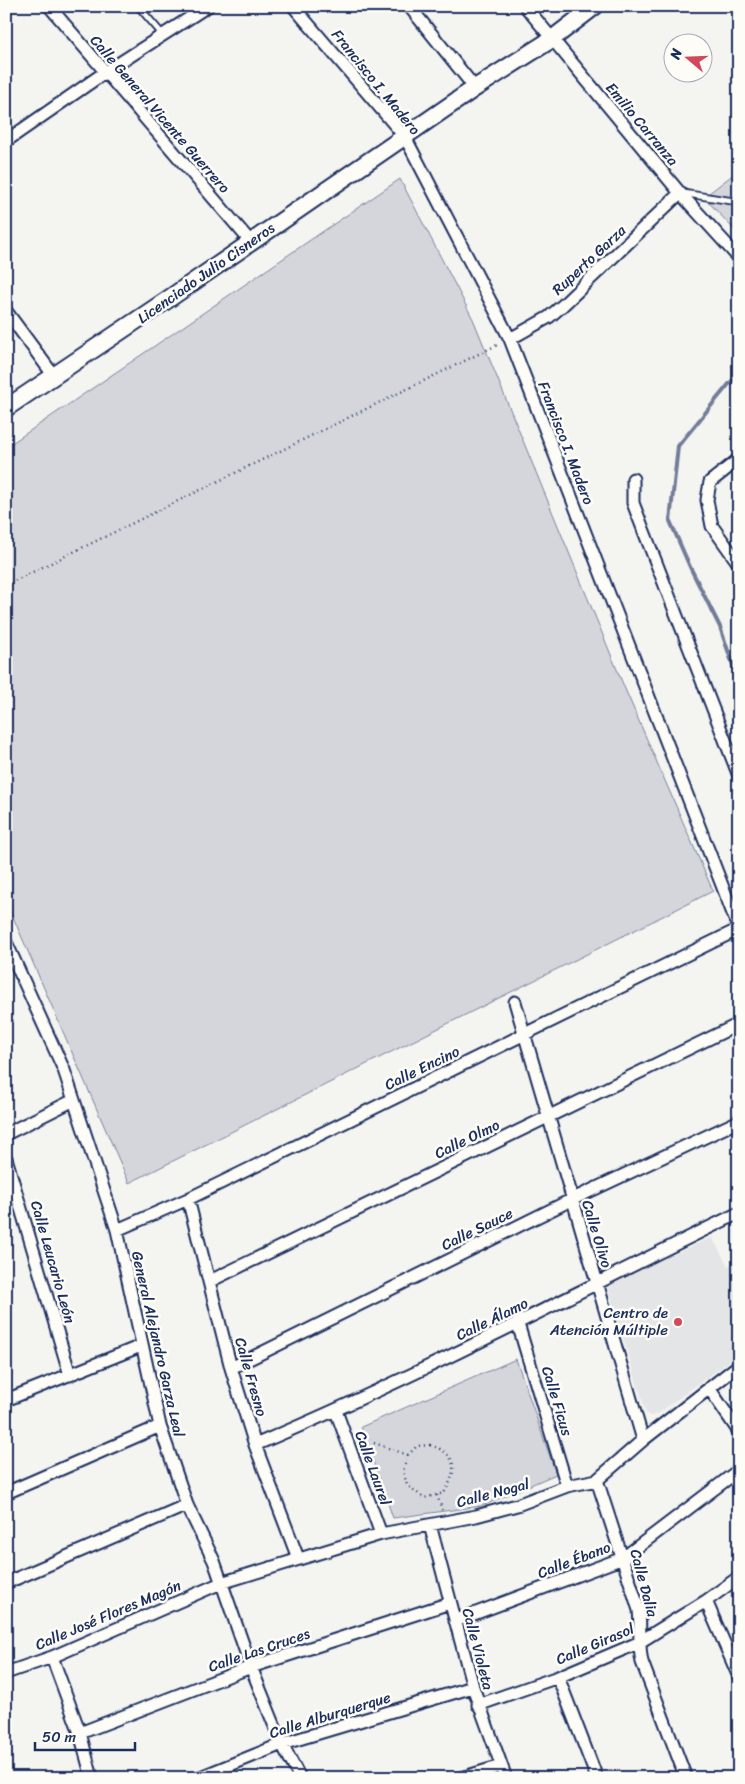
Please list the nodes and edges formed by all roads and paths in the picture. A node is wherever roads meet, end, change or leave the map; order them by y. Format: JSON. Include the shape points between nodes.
{"nodes":[{"id":1,"x":49,"y":6,"type":"edge"},
{"id":2,"x":138,"y":6,"type":"edge"},
{"id":3,"x":208,"y":6,"type":"edge"},
{"id":4,"x":294,"y":6,"type":"edge"},
{"id":5,"x":409,"y":6,"type":"edge"},
{"id":6,"x":525,"y":6,"type":"edge"},
{"id":7,"x":595,"y":6,"type":"edge"},
{"id":8,"x":162,"y":35,"type":"junction"},
{"id":9,"x":552,"y":39,"type":"junction"},
{"id":10,"x":104,"y":73,"type":"junction"},
{"id":11,"x":475,"y":88,"type":"junction"},
{"id":12,"x":405,"y":138,"type":"junction"},
{"id":13,"x":6,"y":141,"type":"edge"},
{"id":14,"x":680,"y":193,"type":"junction"},
{"id":15,"x":739,"y":202,"type":"edge"},
{"id":16,"x":250,"y":241,"type":"junction"},
{"id":17,"x":739,"y":258,"type":"edge"},
{"id":18,"x":6,"y":311,"type":"edge"},
{"id":19,"x":510,"y":339,"type":"junction"},
{"id":20,"x":54,"y":376,"type":"junction"},
{"id":21,"x":6,"y":408,"type":"edge"},
{"id":22,"x":739,"y":459,"type":"edge"},
{"id":23,"x":633,"y":479,"type":"dead end"},
{"id":24,"x":739,"y":564,"type":"edge"},
{"id":25,"x":6,"y":585,"type":"edge"},
{"id":26,"x":739,"y":776,"type":"edge"},
{"id":27,"x":739,"y":929,"type":"edge"},
{"id":28,"x":6,"y":942,"type":"edge"},
{"id":29,"x":515,"y":1002,"type":"dead end"},
{"id":30,"x":739,"y":1024,"type":"edge"},
{"id":31,"x":525,"y":1035,"type":"junction"},
{"id":32,"x":74,"y":1100,"type":"junction"},
{"id":33,"x":547,"y":1116,"type":"junction"},
{"id":34,"x":739,"y":1121,"type":"edge"},
{"id":35,"x":6,"y":1134,"type":"edge"},
{"id":36,"x":6,"y":1158,"type":"edge"},
{"id":37,"x":188,"y":1199,"type":"junction"},
{"id":38,"x":571,"y":1200,"type":"junction"},
{"id":39,"x":739,"y":1213,"type":"edge"},
{"id":40,"x":117,"y":1230,"type":"junction"},
{"id":41,"x":210,"y":1281,"type":"junction"},
{"id":42,"x":596,"y":1283,"type":"junction"},
{"id":43,"x":518,"y":1324,"type":"junction"},
{"id":44,"x":141,"y":1346,"type":"junction"},
{"id":45,"x":739,"y":1365,"type":"edge"},
{"id":46,"x":231,"y":1368,"type":"junction"},
{"id":47,"x":70,"y":1375,"type":"junction"},
{"id":48,"x":709,"y":1388,"type":"junction"},
{"id":49,"x":6,"y":1400,"type":"edge"},
{"id":50,"x":336,"y":1411,"type":"junction"},
{"id":51,"x":160,"y":1426,"type":"junction"},
{"id":52,"x":739,"y":1432,"type":"edge"},
{"id":53,"x":643,"y":1440,"type":"junction"},
{"id":54,"x":374,"y":1443,"type":"dead end"},
{"id":55,"x":255,"y":1445,"type":"junction"},
{"id":56,"x":408,"y":1455,"type":"junction"},
{"id":57,"x":739,"y":1470,"type":"edge"},
{"id":58,"x":597,"y":1480,"type":"junction"},
{"id":59,"x":567,"y":1486,"type":"junction"},
{"id":60,"x":6,"y":1492,"type":"edge"},
{"id":61,"x":437,"y":1494,"type":"junction"},
{"id":62,"x":187,"y":1505,"type":"junction"},
{"id":63,"x":445,"y":1521,"type":"junction"},
{"id":64,"x":430,"y":1525,"type":"junction"},
{"id":65,"x":381,"y":1534,"type":"junction"},
{"id":66,"x":298,"y":1558,"type":"junction"},
{"id":67,"x":623,"y":1558,"type":"junction"},
{"id":68,"x":739,"y":1577,"type":"edge"},
{"id":69,"x":6,"y":1583,"type":"edge"},
{"id":70,"x":221,"y":1583,"type":"junction"},
{"id":71,"x":706,"y":1601,"type":"junction"},
{"id":72,"x":450,"y":1603,"type":"junction"},
{"id":73,"x":456,"y":1621,"type":"junction"},
{"id":74,"x":638,"y":1643,"type":"junction"},
{"id":75,"x":52,"y":1657,"type":"junction"},
{"id":76,"x":251,"y":1667,"type":"junction"},
{"id":77,"x":6,"y":1673,"type":"edge"},
{"id":78,"x":558,"y":1677,"type":"junction"},
{"id":79,"x":739,"y":1677,"type":"edge"},
{"id":80,"x":472,"y":1687,"type":"junction"},
{"id":81,"x":478,"y":1705,"type":"junction"},
{"id":82,"x":80,"y":1733,"type":"junction"},
{"id":83,"x":282,"y":1744,"type":"junction"},
{"id":84,"x":501,"y":1766,"type":"junction"},
{"id":85,"x":92,"y":1778,"type":"edge"},
{"id":86,"x":198,"y":1778,"type":"edge"},
{"id":87,"x":300,"y":1778,"type":"edge"},
{"id":88,"x":461,"y":1778,"type":"edge"},
{"id":89,"x":506,"y":1778,"type":"edge"},
{"id":90,"x":597,"y":1778,"type":"edge"},
{"id":91,"x":686,"y":1778,"type":"edge"}],
"edges":[{"from":1,"to":10,"type":"street","name":"Calle General Vicente Guerrero"},
{"from":2,"to":8,"type":"lane"},
{"from":3,"to":8,"type":"street"},
{"from":4,"to":12,"type":"street","name":"Francisco I. Madero"},
{"from":5,"to":11,"type":"street"},
{"from":6,"to":9,"type":"street","name":"Emilio Carranza"},
{"from":7,"to":9,"type":"street","name":"Licenciado Julio Cisneros"},
{"from":8,"to":10,"type":"street"},
{"from":9,"to":11,"type":"street","name":"Licenciado Julio Cisneros"},
{"from":9,"to":14,"type":"street","name":"Emilio Carranza"},
{"from":10,"to":13,"type":"street"},
{"from":10,"to":16,"type":"street","name":"Calle General Vicente Guerrero"},
{"from":11,"to":12,"type":"street","name":"Licenciado Julio Cisneros"},
{"from":12,"to":16,"type":"street","name":"Licenciado Julio Cisneros"},
{"from":12,"to":19,"type":"street","name":"Francisco I. Madero"},
{"from":14,"to":15,"type":"lane"},
{"from":14,"to":17,"type":"street","name":"Emilio Carranza"},
{"from":14,"to":19,"type":"street","name":"Ruperto Garza","via":[[563,305],[549,317]]},
{"from":16,"to":20,"type":"street","name":"Licenciado Julio Cisneros"},
{"from":18,"to":20,"type":"street"},
{"from":19,"to":25,"type":"path"},
{"from":19,"to":27,"type":"street","name":"Francisco I. Madero"},
{"from":20,"to":21,"type":"street","name":"Licenciado Julio Cisneros"},
{"from":22,"to":24,"type":"street","via":[[710,482],[707,500],[712,526]]},
{"from":23,"to":26,"type":"street","via":[[633,503]]},
{"from":27,"to":31,"type":"street","name":"Calle Encino"},
{"from":28,"to":32,"type":"street","name":"General Alejandro Garza Leal","via":[[64,1070]]},
{"from":29,"to":31,"type":"street","name":"Calle Olivo"},
{"from":30,"to":33,"type":"street","name":"Calle Olmo"},
{"from":31,"to":33,"type":"street","name":"Calle Olivo"},
{"from":31,"to":37,"type":"street","name":"Calle Encino"},
{"from":32,"to":35,"type":"street"},
{"from":32,"to":40,"type":"street","name":"General Alejandro Garza Leal"},
{"from":33,"to":38,"type":"street","name":"Calle Olivo"},
{"from":33,"to":41,"type":"street","name":"Calle Olmo"},
{"from":34,"to":38,"type":"street","name":"Calle Sauce"},
{"from":36,"to":47,"type":"street","name":"Calle Leucario León"},
{"from":37,"to":40,"type":"street","name":"Calle Encino"},
{"from":37,"to":41,"type":"street","name":"Calle Fresno"},
{"from":38,"to":42,"type":"street","name":"Calle Olivo"},
{"from":38,"to":46,"type":"street","name":"Calle Sauce"},
{"from":39,"to":42,"type":"street","name":"Calle Álamo"},
{"from":40,"to":44,"type":"street","name":"General Alejandro Garza Leal"},
{"from":41,"to":46,"type":"street","name":"Calle Fresno"},
{"from":42,"to":43,"type":"street","name":"Calle Álamo"},
{"from":42,"to":53,"type":"street","name":"Calle Olivo"},
{"from":43,"to":50,"type":"street","name":"Calle Álamo"},
{"from":43,"to":59,"type":"street","name":"Calle Ficus"},
{"from":44,"to":47,"type":"street"},
{"from":44,"to":51,"type":"street","name":"General Alejandro Garza Leal"},
{"from":45,"to":48,"type":"street","name":"Calle Nogal"},
{"from":46,"to":55,"type":"street","name":"Calle Fresno"},
{"from":47,"to":49,"type":"street"},
{"from":48,"to":52,"type":"street"},
{"from":48,"to":53,"type":"street","name":"Calle Nogal"},
{"from":50,"to":55,"type":"street","name":"Calle Álamo"},
{"from":50,"to":65,"type":"street","name":"Calle Laurel"},
{"from":51,"to":60,"type":"street"},
{"from":51,"to":62,"type":"street","name":"General Alejandro Garza Leal"},
{"from":53,"to":58,"type":"street","name":"Calle Nogal"},
{"from":54,"to":56,"type":"path"},
{"from":55,"to":66,"type":"street","name":"Calle Fresno"},
{"from":56,"to":61,"type":"path","via":[[403,1471],[407,1485],[424,1498]]},
{"from":56,"to":61,"type":"path","via":[[417,1446],[430,1444],[443,1449],[452,1459],[454,1477],[444,1493]]},
{"from":57,"to":67,"type":"street","name":"Calle Ébano"},
{"from":58,"to":59,"type":"street","name":"Calle Nogal"},
{"from":58,"to":67,"type":"street","name":"Calle Dalia"},
{"from":59,"to":63,"type":"street","name":"Calle Nogal","via":[[517,1505]]},
{"from":61,"to":63,"type":"path"},
{"from":62,"to":69,"type":"street"},
{"from":62,"to":70,"type":"street","name":"General Alejandro Garza Leal"},
{"from":63,"to":64,"type":"street","name":"Calle Nogal"},
{"from":64,"to":65,"type":"street","name":"Calle Nogal"},
{"from":64,"to":72,"type":"street","name":"Calle Violeta"},
{"from":65,"to":66,"type":"street","name":"Calle Nogal"},
{"from":66,"to":70,"type":"street","name":"Calle Nogal"},
{"from":67,"to":73,"type":"street","name":"Calle Ébano"},
{"from":67,"to":74,"type":"street","name":"Calle Dalia","via":[[639,1610],[641,1627]]},
{"from":68,"to":71,"type":"street","name":"Calle Girasol"},
{"from":70,"to":75,"type":"street","name":"Calle José Flores Magón"},
{"from":70,"to":76,"type":"street","name":"General Alejandro Garza Leal"},
{"from":71,"to":74,"type":"street","name":"Calle Girasol"},
{"from":71,"to":79,"type":"street"},
{"from":72,"to":73,"type":"street","name":"Calle Violeta"},
{"from":72,"to":76,"type":"street","name":"Calle Las Cruces"},
{"from":73,"to":80,"type":"street","name":"Calle Violeta"},
{"from":74,"to":78,"type":"street","name":"Calle Girasol"},
{"from":74,"to":91,"type":"street","name":"Calle Dalia","via":[[642,1662]]},
{"from":75,"to":77,"type":"street","name":"Calle José Flores Magón"},
{"from":75,"to":82,"type":"street"},
{"from":76,"to":82,"type":"street","name":"Calle Las Cruces"},
{"from":76,"to":83,"type":"street","name":"General Alejandro Garza Leal"},
{"from":78,"to":81,"type":"street","name":"Calle Girasol"},
{"from":78,"to":90,"type":"street"},
{"from":80,"to":81,"type":"street","name":"Calle Violeta"},
{"from":80,"to":83,"type":"street","name":"Calle Alburquerque"},
{"from":81,"to":84,"type":"street","name":"Calle Violeta"},
{"from":82,"to":85,"type":"street"},
{"from":83,"to":86,"type":"street","name":"Calle Alburquerque"},
{"from":83,"to":87,"type":"street","name":"General Alejandro Garza Leal"},
{"from":84,"to":88,"type":"street"},
{"from":84,"to":89,"type":"street","name":"Calle Violeta"}]}
